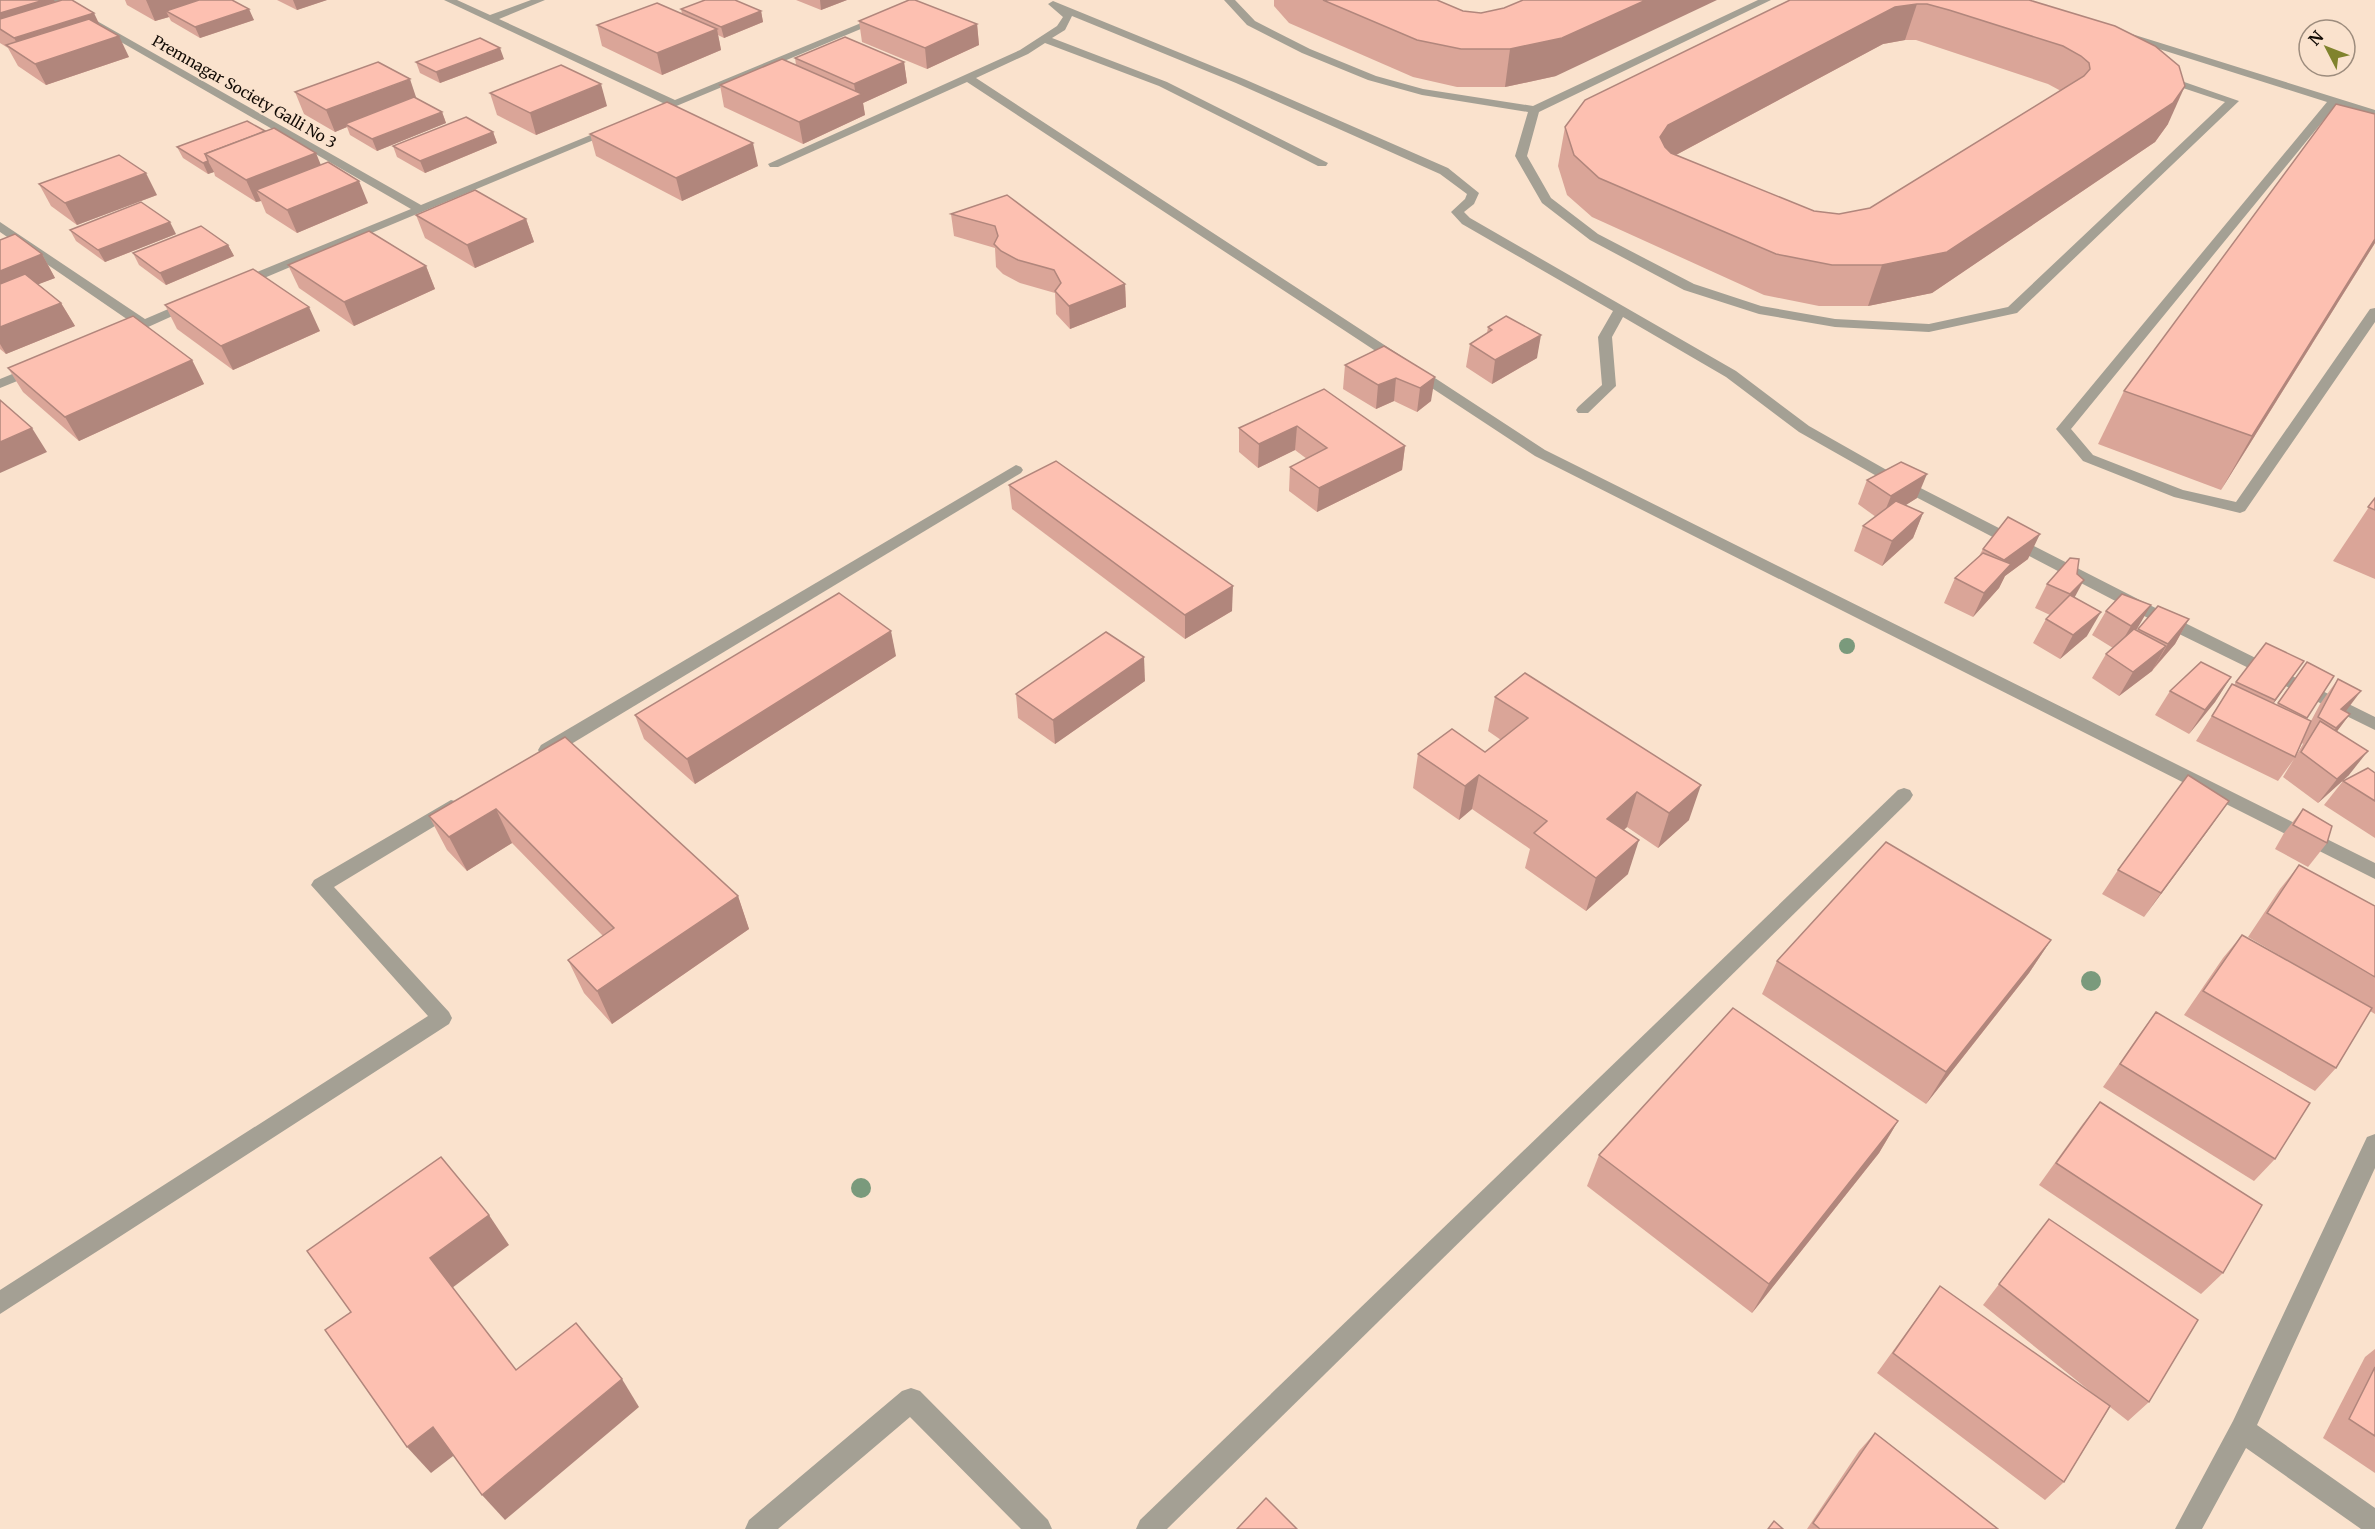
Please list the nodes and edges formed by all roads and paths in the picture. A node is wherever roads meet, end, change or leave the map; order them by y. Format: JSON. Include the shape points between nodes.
{"nodes":[{"id":1,"x":53,"y":0,"type":"edge"},
{"id":2,"x":449,"y":0,"type":"edge"},
{"id":3,"x":540,"y":0,"type":"edge"},
{"id":4,"x":1228,"y":0,"type":"edge"},
{"id":5,"x":1766,"y":0,"type":"edge"},
{"id":6,"x":1050,"y":2,"type":"edge"},
{"id":7,"x":898,"y":11,"type":"edge"},
{"id":8,"x":489,"y":18,"type":"junction"},
{"id":9,"x":2106,"y":29,"type":"edge"},
{"id":10,"x":1044,"y":39,"type":"junction"},
{"id":11,"x":2153,"y":75,"type":"edge"},
{"id":12,"x":967,"y":78,"type":"junction"},
{"id":13,"x":2334,"y":101,"type":"junction"},
{"id":14,"x":675,"y":104,"type":"junction"},
{"id":15,"x":1534,"y":110,"type":"junction"},
{"id":16,"x":2375,"y":114,"type":"edge"},
{"id":17,"x":1322,"y":163,"type":"dead end"},
{"id":18,"x":774,"y":164,"type":"dead end"},
{"id":19,"x":420,"y":209,"type":"junction"},
{"id":20,"x":0,"y":226,"type":"edge"},
{"id":21,"x":228,"y":289,"type":"edge"},
{"id":22,"x":207,"y":298,"type":"edge"},
{"id":23,"x":1620,"y":310,"type":"junction"},
{"id":24,"x":2375,"y":312,"type":"edge"},
{"id":25,"x":143,"y":324,"type":"junction"},
{"id":26,"x":110,"y":338,"type":"edge"},
{"id":27,"x":44,"y":365,"type":"edge"},
{"id":28,"x":0,"y":384,"type":"edge"},
{"id":29,"x":1582,"y":410,"type":"dead end"},
{"id":30,"x":1016,"y":470,"type":"dead end"},
{"id":31,"x":2375,"y":724,"type":"edge"},
{"id":32,"x":536,"y":757,"type":"edge"},
{"id":33,"x":1904,"y":795,"type":"dead end"},
{"id":34,"x":464,"y":799,"type":"edge"},
{"id":35,"x":2375,"y":872,"type":"edge"},
{"id":36,"x":2375,"y":1144,"type":"edge"},
{"id":37,"x":0,"y":1302,"type":"edge"},
{"id":38,"x":2242,"y":1430,"type":"junction"},
{"id":39,"x":2375,"y":1523,"type":"edge"},
{"id":40,"x":758,"y":1529,"type":"edge"},
{"id":41,"x":1039,"y":1529,"type":"edge"},
{"id":42,"x":1149,"y":1529,"type":"edge"},
{"id":43,"x":2188,"y":1529,"type":"edge"}],
"edges":[{"from":1,"to":19,"type":"street","name":"Premnagar Society Galli No 3"},
{"from":2,"to":8,"type":"street"},
{"from":3,"to":8,"type":"street"},
{"from":4,"to":15,"type":"street","via":[[1251,23],[1371,78],[1422,92]]},
{"from":5,"to":15,"type":"street"},
{"from":6,"to":10,"type":"street","via":[[1068,17],[1061,28]]},
{"from":6,"to":23,"type":"street","via":[[1444,171],[1473,193],[1457,212],[1466,221]]},
{"from":7,"to":14,"type":"street"},
{"from":8,"to":14,"type":"street"},
{"from":9,"to":13,"type":"street"},
{"from":10,"to":12,"type":"street"},
{"from":10,"to":17,"type":"street","via":[[1163,84]]},
{"from":11,"to":15,"type":"street","via":[[2233,101],[2012,310],[1929,328],[1835,323],[1759,310],[1689,287],[1594,237],[1545,200],[1521,156]]},
{"from":12,"to":18,"type":"street"},
{"from":12,"to":35,"type":"street","via":[[1540,453]]},
{"from":13,"to":16,"type":"street"},
{"from":13,"to":24,"type":"street","via":[[2309,139],[2063,429],[2088,458],[2179,494],[2241,508]]},
{"from":14,"to":19,"type":"street"},
{"from":19,"to":21,"type":"street"},
{"from":20,"to":25,"type":"street"},
{"from":22,"to":25,"type":"street"},
{"from":23,"to":29,"type":"street","via":[[1605,337],[1610,386]]},
{"from":23,"to":31,"type":"street","via":[[1731,374],[1804,429],[1894,480]]},
{"from":25,"to":26,"type":"street"},
{"from":27,"to":28,"type":"street"},
{"from":30,"to":32,"type":"street"},
{"from":33,"to":42,"type":"street"},
{"from":34,"to":37,"type":"street","via":[[321,885],[442,1018]]},
{"from":36,"to":38,"type":"street"},
{"from":38,"to":39,"type":"street"},
{"from":38,"to":43,"type":"street"},
{"from":40,"to":41,"type":"street","via":[[911,1400]]}]}
